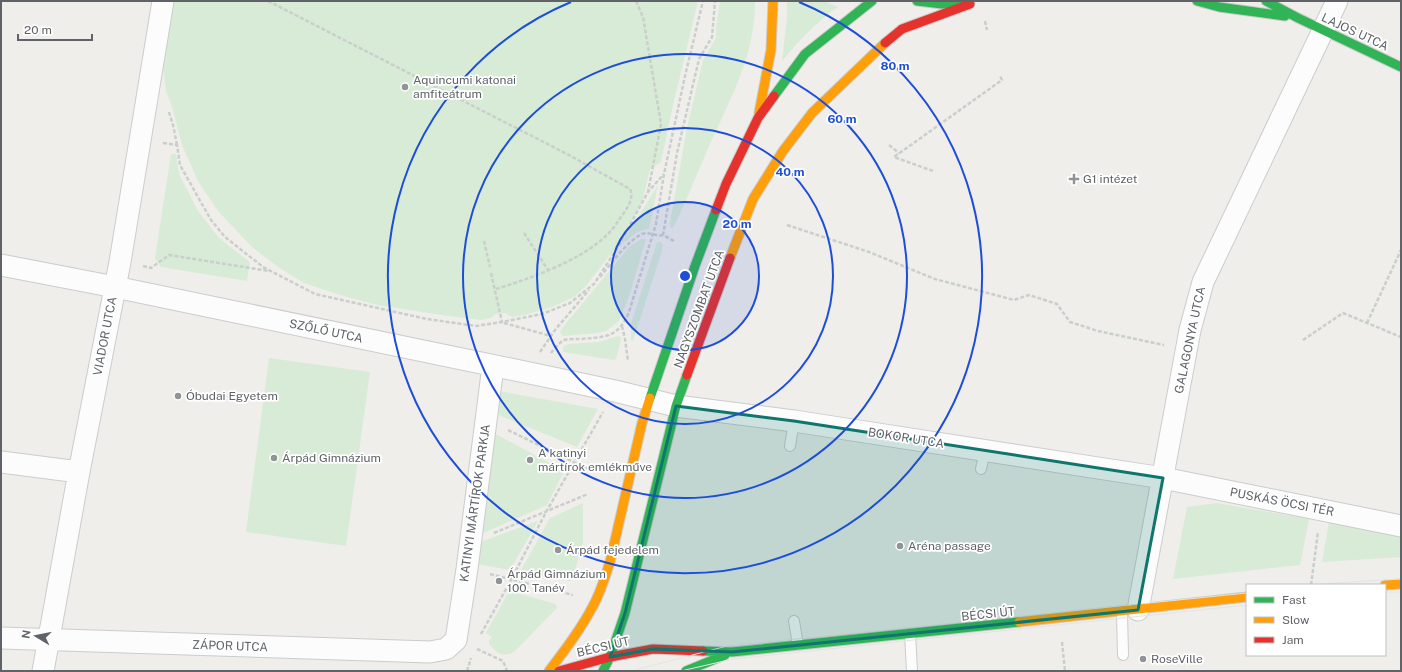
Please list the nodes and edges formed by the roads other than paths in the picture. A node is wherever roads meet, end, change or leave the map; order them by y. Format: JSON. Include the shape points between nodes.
{"nodes":[{"id":1,"x":163,"y":1,"type":"edge"},
{"id":2,"x":773,"y":1,"type":"edge"},
{"id":3,"x":872,"y":1,"type":"edge"},
{"id":4,"x":917,"y":1,"type":"edge"},
{"id":5,"x":1197,"y":1,"type":"edge"},
{"id":6,"x":1266,"y":1,"type":"edge"},
{"id":7,"x":1337,"y":1,"type":"edge"},
{"id":8,"x":1298,"y":18,"type":"junction"},
{"id":9,"x":1322,"y":30,"type":"junction"},
{"id":10,"x":1401,"y":67,"type":"edge"},
{"id":11,"x":758,"y":118,"type":"junction"},
{"id":12,"x":1,"y":265,"type":"edge"},
{"id":13,"x":115,"y":287,"type":"junction"},
{"id":14,"x":493,"y":366,"type":"junction"},
{"id":15,"x":649,"y":400,"type":"junction"},
{"id":16,"x":676,"y":406,"type":"junction"},
{"id":17,"x":794,"y":421,"type":"junction"},
{"id":18,"x":790,"y":446,"type":"dead end"},
{"id":19,"x":1,"y":462,"type":"edge"},
{"id":20,"x":79,"y":472,"type":"junction"},
{"id":21,"x":1163,"y":478,"type":"junction"},
{"id":22,"x":1401,"y":526,"type":"edge"},
{"id":23,"x":1401,"y":584,"type":"edge"},
{"id":24,"x":1386,"y":585,"type":"edge"},
{"id":25,"x":1246,"y":597,"type":"edge"},
{"id":26,"x":1130,"y":611,"type":"junction"},
{"id":27,"x":625,"y":614,"type":"junction"},
{"id":28,"x":794,"y":621,"type":"dead end"},
{"id":29,"x":910,"y":634,"type":"junction"},
{"id":30,"x":629,"y":635,"type":"dead end"},
{"id":31,"x":1,"y":638,"type":"edge"},
{"id":32,"x":48,"y":640,"type":"junction"},
{"id":33,"x":465,"y":643,"type":"joint"},
{"id":34,"x":639,"y":644,"type":"dead end"},
{"id":35,"x":798,"y":645,"type":"junction"},
{"id":36,"x":653,"y":649,"type":"junction"},
{"id":37,"x":732,"y":652,"type":"junction"},
{"id":38,"x":1123,"y":656,"type":"dead end"},
{"id":39,"x":610,"y":657,"type":"junction"},
{"id":40,"x":43,"y":671,"type":"edge"},
{"id":41,"x":549,"y":671,"type":"edge"},
{"id":42,"x":559,"y":671,"type":"edge"},
{"id":43,"x":603,"y":671,"type":"edge"},
{"id":44,"x":686,"y":671,"type":"edge"},
{"id":45,"x":912,"y":671,"type":"edge"}],
"edges":[{"from":1,"to":13,"type":"street","name":"VIADOR UTCA"},
{"from":2,"to":11,"type":"main road","name":"NAGYSZOMBAT UTCA","via":[[771,50]]},
{"from":3,"to":11,"type":"main road","name":"NAGYSZOMBAT UTCA","via":[[805,54]]},
{"from":4,"to":16,"type":"main road","name":"NAGYSZOMBAT UTCA","via":[[942,4],[974,3],[902,29],[876,50],[812,113],[783,151],[754,199],[718,287]]},
{"from":5,"to":8,"type":"main road","name":"LAJOS UTCA","via":[[1219,7]]},
{"from":6,"to":8,"type":"main road","name":"LAJOS UTCA"},
{"from":7,"to":9,"type":"street","name":"GALAGONYA UTCA"},
{"from":8,"to":9,"type":"main road","name":"LAJOS UTCA"},
{"from":9,"to":10,"type":"main road","name":"LAJOS UTCA"},
{"from":9,"to":21,"type":"street","name":"GALAGONYA UTCA","via":[[1203,282],[1190,330]]},
{"from":11,"to":15,"type":"main road","name":"NAGYSZOMBAT UTCA","via":[[726,184]]},
{"from":12,"to":13,"type":"street","name":"SZŐLŐ UTCA"},
{"from":13,"to":14,"type":"street","name":"SZŐLŐ UTCA"},
{"from":13,"to":20,"type":"street","name":"VIADOR UTCA"},
{"from":14,"to":15,"type":"street","name":"SZŐLŐ UTCA"},
{"from":14,"to":33,"type":"street","name":"KATINYI MÁRTÍROK PARKJA","via":[[467,569]]},
{"from":15,"to":16,"type":"street","name":"BOKOR UTCA"},
{"from":15,"to":41,"type":"main road","name":"NAGYSZOMBAT UTCA","via":[[603,584],[576,635]]},
{"from":16,"to":17,"type":"street","name":"BOKOR UTCA"},
{"from":16,"to":27,"type":"main road","name":"NAGYSZOMBAT UTCA"},
{"from":17,"to":18,"type":"lane"},
{"from":17,"to":21,"type":"street","name":"BOKOR UTCA","via":[[983,460]]},
{"from":19,"to":20,"type":"street"},
{"from":20,"to":32,"type":"street","name":"VIADOR UTCA"},
{"from":21,"to":22,"type":"street","name":"PUSKÁS ÖCSI TÉR"},
{"from":21,"to":26,"type":"street","name":"GALAGONYA UTCA"},
{"from":23,"to":24,"type":"main road"},
{"from":25,"to":26,"type":"main road","name":"BÉCSI ÚT"},
{"from":26,"to":29,"type":"main road","name":"BÉCSI ÚT"},
{"from":26,"to":38,"type":"lane"},
{"from":27,"to":30,"type":"main road","name":"BÉCSI ÚT"},
{"from":27,"to":39,"type":"main road","name":"NAGYSZOMBAT UTCA"},
{"from":28,"to":35,"type":"lane"},
{"from":29,"to":35,"type":"main road","name":"BÉCSI ÚT"},
{"from":29,"to":45,"type":"lane"},
{"from":31,"to":32,"type":"street","name":"ZÁPOR UTCA"},
{"from":32,"to":33,"type":"street","name":"ZÁPOR UTCA","via":[[430,652]]},
{"from":32,"to":40,"type":"street","name":"VIADOR UTCA"},
{"from":34,"to":36,"type":"main road","name":"BÉCSI ÚT"},
{"from":35,"to":37,"type":"main road","name":"BÉCSI ÚT"},
{"from":36,"to":37,"type":"main road","name":"BÉCSI ÚT"},
{"from":36,"to":39,"type":"main road","name":"BÉCSI ÚT"},
{"from":37,"to":44,"type":"main road","name":"BÉCSI ÚT"},
{"from":39,"to":42,"type":"main road","name":"BÉCSI ÚT"},
{"from":39,"to":43,"type":"main road","name":"NAGYSZOMBAT UTCA"}]}
